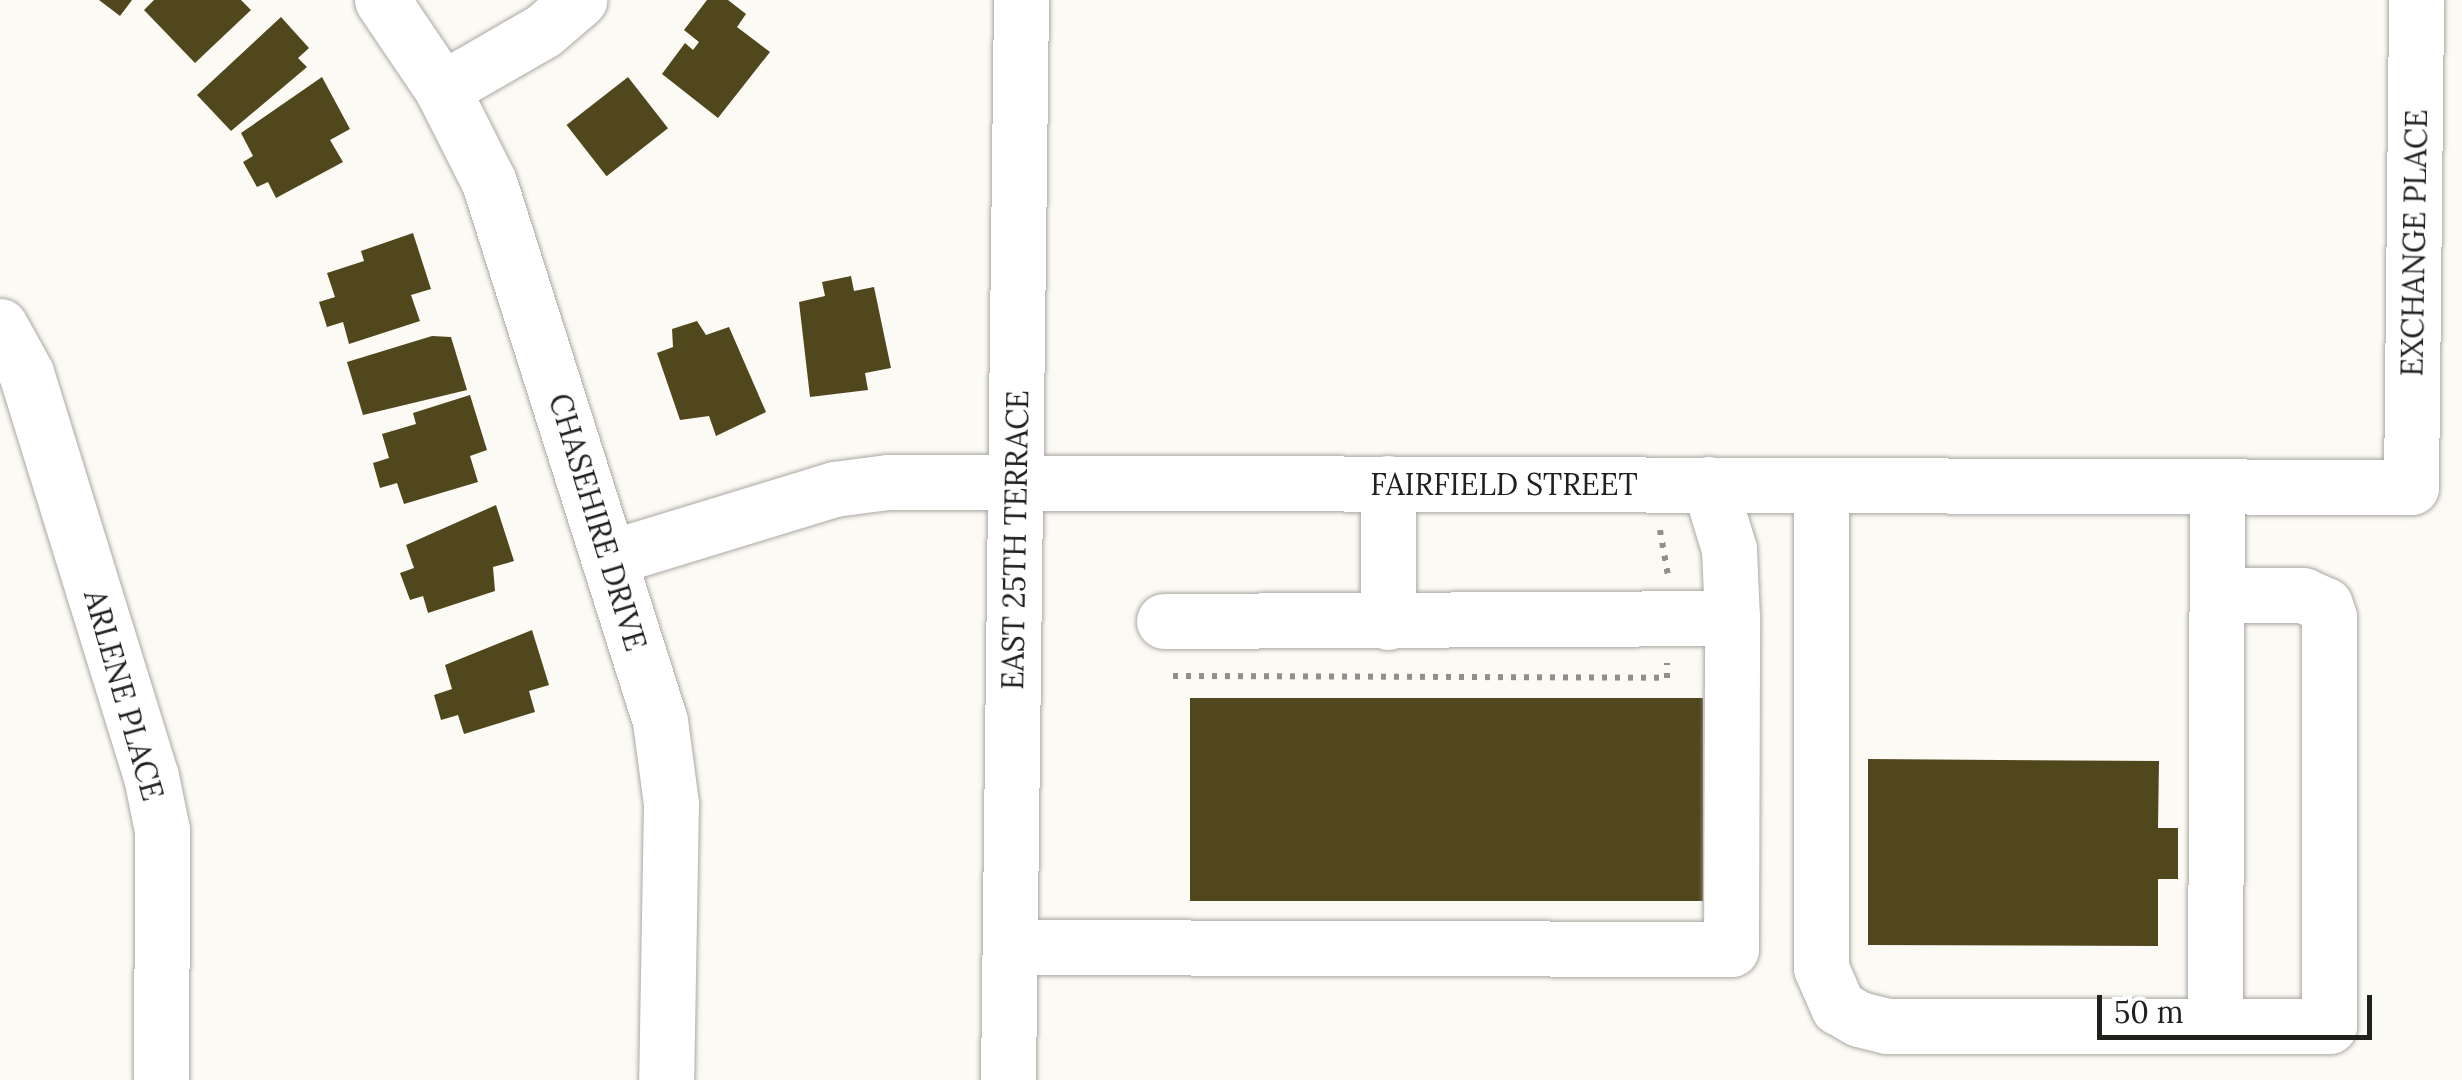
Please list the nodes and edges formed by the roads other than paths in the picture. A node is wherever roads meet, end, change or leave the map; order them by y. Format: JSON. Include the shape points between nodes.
{"nodes":[{"id":1,"x":382,"y":0,"type":"edge"},
{"id":2,"x":579,"y":0,"type":"edge"},
{"id":3,"x":1022,"y":0,"type":"edge"},
{"id":4,"x":2416,"y":0,"type":"edge"},
{"id":5,"x":442,"y":89,"type":"junction"},
{"id":6,"x":0,"y":326,"type":"edge"},
{"id":7,"x":1016,"y":482,"type":"junction"},
{"id":8,"x":1388,"y":483,"type":"junction"},
{"id":9,"x":1709,"y":484,"type":"junction"},
{"id":10,"x":1821,"y":485,"type":"junction"},
{"id":11,"x":2217,"y":486,"type":"junction"},
{"id":12,"x":2411,"y":486,"type":"joint"},
{"id":13,"x":609,"y":558,"type":"junction"},
{"id":14,"x":2217,"y":594,"type":"junction"},
{"id":15,"x":1732,"y":618,"type":"junction"},
{"id":16,"x":1164,"y":621,"type":"dead end"},
{"id":17,"x":1388,"y":622,"type":"junction"},
{"id":18,"x":1010,"y":947,"type":"junction"},
{"id":19,"x":2215,"y":1026,"type":"junction"},
{"id":20,"x":161,"y":1080,"type":"edge"},
{"id":21,"x":666,"y":1080,"type":"edge"},
{"id":22,"x":1008,"y":1080,"type":"edge"}],
"edges":[{"from":1,"to":5,"type":"street","name":"CHASEHIRE DRIVE"},
{"from":2,"to":5,"type":"street","via":[[543,31]]},
{"from":3,"to":7,"type":"street","name":"EAST 25TH TERRACE"},
{"from":4,"to":12,"type":"street","name":"EXCHANGE PLACE"},
{"from":5,"to":13,"type":"street","name":"CHASEHIRE DRIVE","via":[[489,182]]},
{"from":6,"to":20,"type":"street","name":"ARLENE PLACE","via":[[26,373],[151,776],[162,830]]},
{"from":7,"to":8,"type":"street","name":"FAIRFIELD STREET"},
{"from":7,"to":13,"type":"street","name":"FAIRFIELD STREET","via":[[834,489]]},
{"from":7,"to":18,"type":"street","name":"EAST 25TH TERRACE"},
{"from":8,"to":9,"type":"street","name":"FAIRFIELD STREET"},
{"from":8,"to":17,"type":"street"},
{"from":9,"to":10,"type":"street","name":"FAIRFIELD STREET"},
{"from":9,"to":15,"type":"street","via":[[1730,549]]},
{"from":10,"to":11,"type":"street","name":"FAIRFIELD STREET"},
{"from":10,"to":19,"type":"street","via":[[1821,968],[1838,1007],[1886,1026]]},
{"from":11,"to":12,"type":"street","name":"FAIRFIELD STREET"},
{"from":11,"to":14,"type":"street"},
{"from":13,"to":21,"type":"street","name":"CHASEHIRE DRIVE","via":[[660,721],[672,803]]},
{"from":14,"to":19,"type":"street"},
{"from":14,"to":19,"type":"street","via":[[2302,594],[2324,604],[2330,617],[2329,1026]]},
{"from":15,"to":17,"type":"street"},
{"from":15,"to":18,"type":"street","via":[[1731,950]]},
{"from":16,"to":17,"type":"street"},
{"from":18,"to":22,"type":"street","name":"EAST 25TH TERRACE"}]}
